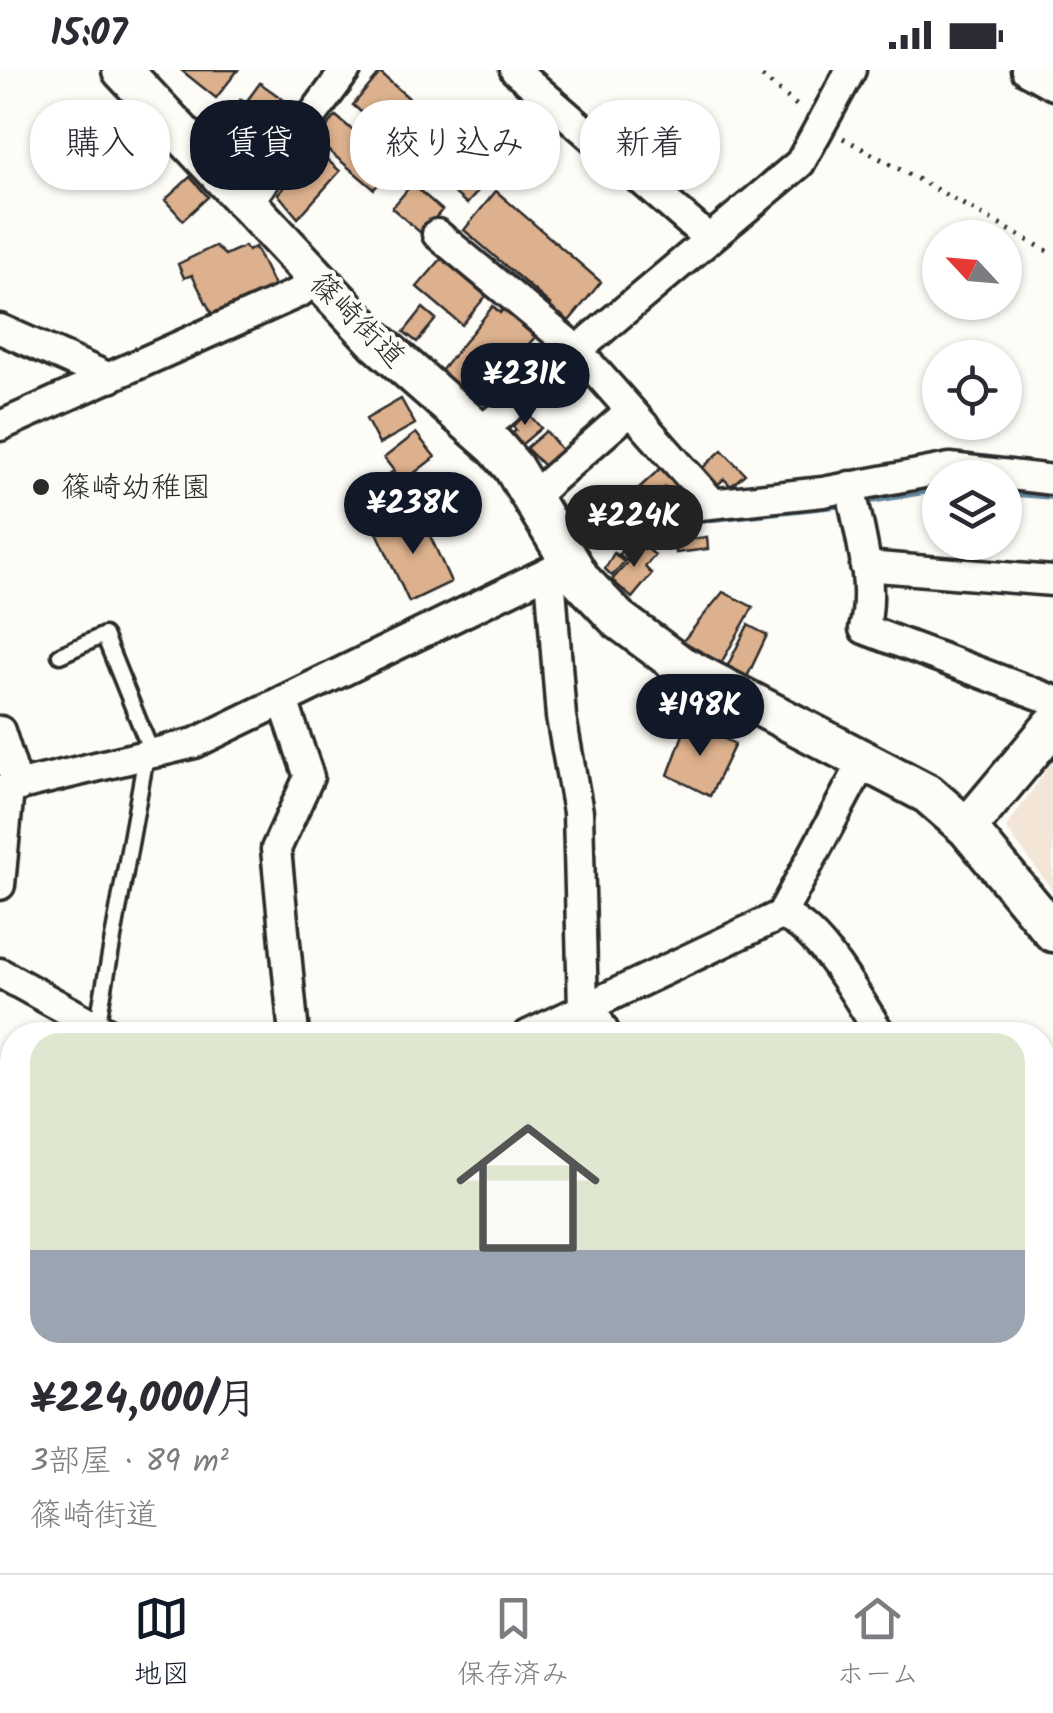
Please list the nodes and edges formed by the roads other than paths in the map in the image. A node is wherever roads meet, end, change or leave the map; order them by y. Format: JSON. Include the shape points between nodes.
{"nodes":[{"id":1,"x":122,"y":70,"type":"edge"},
{"id":2,"x":346,"y":70,"type":"edge"},
{"id":3,"x":515,"y":70,"type":"edge"},
{"id":4,"x":851,"y":70,"type":"edge"},
{"id":5,"x":1026,"y":70,"type":"edge"},
{"id":6,"x":1053,"y":86,"type":"edge"},
{"id":7,"x":246,"y":204,"type":"junction"},
{"id":8,"x":437,"y":234,"type":"dead end"},
{"id":9,"x":709,"y":239,"type":"junction"},
{"id":10,"x":316,"y":278,"type":"junction"},
{"id":11,"x":0,"y":330,"type":"edge"},
{"id":12,"x":577,"y":350,"type":"junction"},
{"id":13,"x":110,"y":378,"type":"junction"},
{"id":14,"x":630,"y":410,"type":"junction"},
{"id":15,"x":0,"y":426,"type":"edge"},
{"id":16,"x":479,"y":432,"type":"junction"},
{"id":17,"x":1053,"y":480,"type":"edge"},
{"id":18,"x":850,"y":486,"type":"junction"},
{"id":19,"x":532,"y":496,"type":"junction"},
{"id":20,"x":711,"y":501,"type":"junction"},
{"id":21,"x":557,"y":555,"type":"junction"},
{"id":22,"x":865,"y":566,"type":"junction"},
{"id":23,"x":1053,"y":581,"type":"edge"},
{"id":24,"x":60,"y":655,"type":"dead end"},
{"id":25,"x":284,"y":700,"type":"junction"},
{"id":26,"x":1053,"y":700,"type":"edge"},
{"id":27,"x":1053,"y":725,"type":"edge"},
{"id":28,"x":0,"y":731,"type":"edge"},
{"id":29,"x":149,"y":755,"type":"junction"},
{"id":30,"x":863,"y":762,"type":"junction"},
{"id":31,"x":9,"y":789,"type":"edge"},
{"id":32,"x":967,"y":828,"type":"junction"},
{"id":33,"x":0,"y":886,"type":"edge"},
{"id":34,"x":781,"y":915,"type":"junction"},
{"id":35,"x":1053,"y":932,"type":"edge"},
{"id":36,"x":0,"y":973,"type":"edge"},
{"id":37,"x":586,"y":1007,"type":"junction"},
{"id":38,"x":88,"y":1022,"type":"edge"},
{"id":39,"x":105,"y":1022,"type":"edge"},
{"id":40,"x":293,"y":1022,"type":"edge"},
{"id":41,"x":555,"y":1022,"type":"edge"},
{"id":42,"x":597,"y":1022,"type":"edge"},
{"id":43,"x":873,"y":1022,"type":"edge"}],
"edges":[{"from":1,"to":7,"type":"street","name":"篠崎街道"},
{"from":2,"to":7,"type":"street"},
{"from":3,"to":9,"type":"street"},
{"from":4,"to":9,"type":"street","via":[[800,162]]},
{"from":5,"to":6,"type":"street"},
{"from":7,"to":10,"type":"street","name":"篠崎街道"},
{"from":8,"to":12,"type":"street"},
{"from":9,"to":12,"type":"street"},
{"from":10,"to":13,"type":"street","via":[[300,292]]},
{"from":10,"to":16,"type":"street","name":"篠崎街道"},
{"from":11,"to":13,"type":"street"},
{"from":12,"to":14,"type":"street"},
{"from":12,"to":16,"type":"street"},
{"from":13,"to":15,"type":"street"},
{"from":14,"to":19,"type":"street"},
{"from":14,"to":20,"type":"street"},
{"from":16,"to":19,"type":"street","name":"篠崎街道"},
{"from":17,"to":18,"type":"street","via":[[950,468]]},
{"from":18,"to":20,"type":"street"},
{"from":18,"to":22,"type":"street"},
{"from":19,"to":21,"type":"street","name":"篠崎街道"},
{"from":20,"to":21,"type":"street","via":[[587,517]]},
{"from":21,"to":25,"type":"street"},
{"from":21,"to":30,"type":"street","name":"篠崎街道","via":[[654,648]]},
{"from":21,"to":37,"type":"street","via":[[561,717],[578,812]]},
{"from":22,"to":23,"type":"street"},
{"from":22,"to":26,"type":"street","via":[[864,629]]},
{"from":24,"to":29,"type":"lane","via":[[104,635]]},
{"from":25,"to":29,"type":"street","via":[[195,743]]},
{"from":25,"to":40,"type":"street","via":[[309,777],[276,850]]},
{"from":27,"to":32,"type":"street"},
{"from":28,"to":31,"type":"street"},
{"from":29,"to":31,"type":"street"},
{"from":29,"to":39,"type":"lane"},
{"from":30,"to":32,"type":"street","name":"篠崎街道","via":[[928,794]]},
{"from":30,"to":34,"type":"street"},
{"from":31,"to":33,"type":"street"},
{"from":32,"to":35,"type":"street","name":"篠崎街道"},
{"from":34,"to":37,"type":"street"},
{"from":34,"to":43,"type":"street","via":[[793,919],[838,968]]},
{"from":36,"to":38,"type":"street"},
{"from":37,"to":41,"type":"street"},
{"from":37,"to":42,"type":"street"}]}
